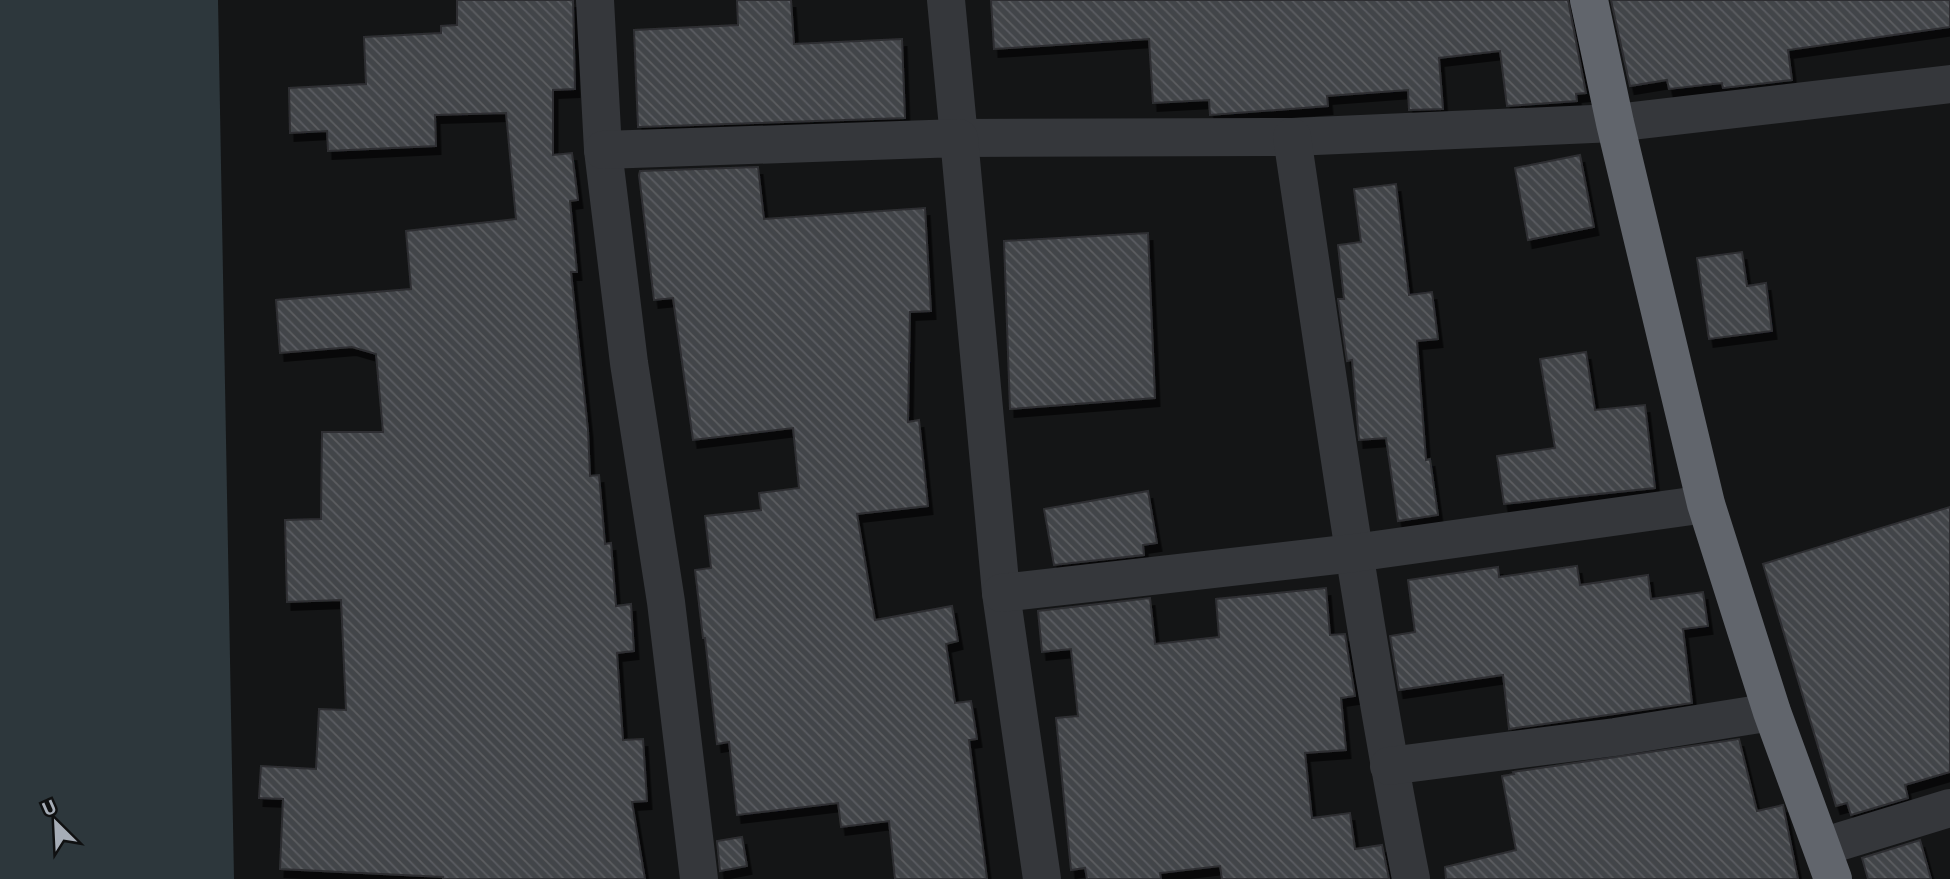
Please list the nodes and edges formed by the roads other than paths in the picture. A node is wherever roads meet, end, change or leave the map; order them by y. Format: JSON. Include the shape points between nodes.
{"nodes":[{"id":1,"x":595,"y":0,"type":"edge"},
{"id":2,"x":946,"y":0,"type":"edge"},
{"id":3,"x":1589,"y":0,"type":"edge"},
{"id":4,"x":1950,"y":84,"type":"edge"},
{"id":5,"x":1615,"y":123,"type":"junction"},
{"id":6,"x":1292,"y":137,"type":"junction"},
{"id":7,"x":959,"y":138,"type":"junction"},
{"id":8,"x":603,"y":150,"type":"junction"},
{"id":9,"x":1706,"y":504,"type":"junction"},
{"id":10,"x":1353,"y":553,"type":"junction"},
{"id":11,"x":1001,"y":593,"type":"junction"},
{"id":12,"x":1772,"y":712,"type":"junction"},
{"id":13,"x":1389,"y":766,"type":"junction"},
{"id":14,"x":1950,"y":808,"type":"edge"},
{"id":15,"x":1827,"y":863,"type":"edge"},
{"id":16,"x":699,"y":879,"type":"edge"},
{"id":17,"x":1042,"y":879,"type":"edge"},
{"id":18,"x":1411,"y":879,"type":"edge"}],
"edges":[{"from":1,"to":8,"type":"street"},
{"from":2,"to":7,"type":"street"},
{"from":3,"to":5,"type":"highway"},
{"from":4,"to":5,"type":"street"},
{"from":5,"to":6,"type":"street"},
{"from":5,"to":9,"type":"highway"},
{"from":6,"to":7,"type":"street"},
{"from":6,"to":10,"type":"street"},
{"from":7,"to":8,"type":"street"},
{"from":7,"to":11,"type":"street"},
{"from":8,"to":16,"type":"street"},
{"from":9,"to":10,"type":"street"},
{"from":9,"to":12,"type":"highway"},
{"from":10,"to":11,"type":"street"},
{"from":10,"to":13,"type":"street"},
{"from":11,"to":17,"type":"street"},
{"from":12,"to":13,"type":"street"},
{"from":12,"to":15,"type":"highway"},
{"from":13,"to":18,"type":"street"},
{"from":14,"to":15,"type":"street"}]}
